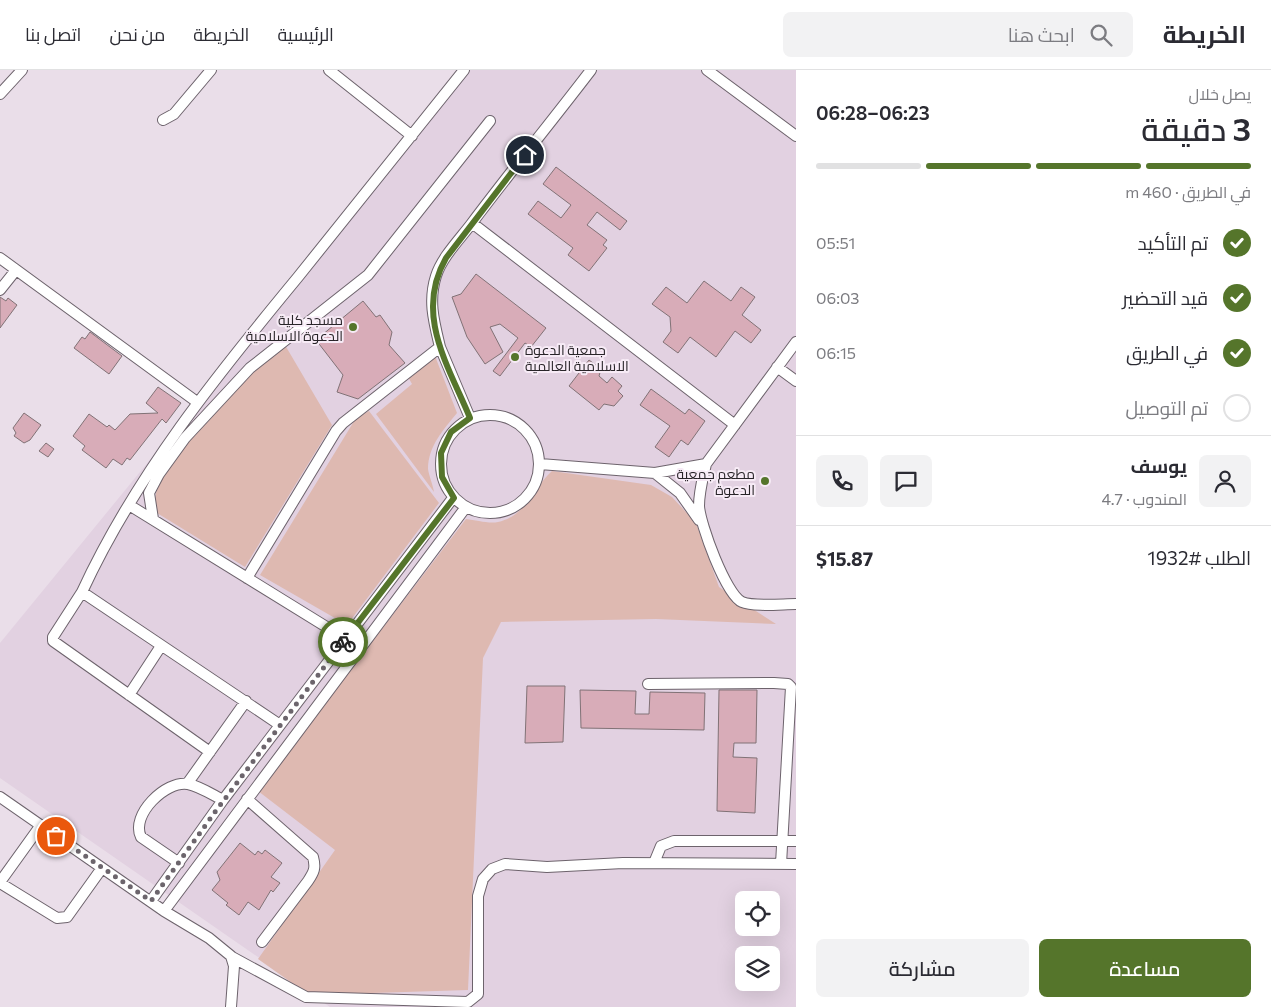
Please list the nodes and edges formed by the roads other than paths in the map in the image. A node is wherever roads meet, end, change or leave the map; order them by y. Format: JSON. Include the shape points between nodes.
{"nodes":[{"id":1,"x":22,"y":70,"type":"edge"},
{"id":2,"x":211,"y":70,"type":"edge"},
{"id":3,"x":329,"y":70,"type":"edge"},
{"id":4,"x":464,"y":70,"type":"edge"},
{"id":5,"x":591,"y":70,"type":"edge"},
{"id":6,"x":707,"y":70,"type":"edge"},
{"id":7,"x":0,"y":94,"type":"edge"},
{"id":8,"x":163,"y":120,"type":"dead end"},
{"id":9,"x":490,"y":121,"type":"dead end"},
{"id":10,"x":412,"y":136,"type":"junction"},
{"id":11,"x":796,"y":136,"type":"edge"},
{"id":12,"x":472,"y":223,"type":"junction"},
{"id":13,"x":0,"y":258,"type":"edge"},
{"id":14,"x":16,"y":270,"type":"junction"},
{"id":15,"x":0,"y":290,"type":"edge"},
{"id":16,"x":796,"y":342,"type":"edge"},
{"id":17,"x":440,"y":347,"type":"junction"},
{"id":18,"x":778,"y":367,"type":"junction"},
{"id":19,"x":224,"y":369,"type":"junction"},
{"id":20,"x":239,"y":380,"type":"junction"},
{"id":21,"x":796,"y":382,"type":"edge"},
{"id":22,"x":197,"y":402,"type":"junction"},
{"id":23,"x":470,"y":418,"type":"junction"},
{"id":24,"x":735,"y":425,"type":"junction"},
{"id":25,"x":540,"y":464,"type":"junction"},
{"id":26,"x":706,"y":464,"type":"junction"},
{"id":27,"x":655,"y":473,"type":"junction"},
{"id":28,"x":454,"y":498,"type":"junction"},
{"id":29,"x":129,"y":505,"type":"junction"},
{"id":30,"x":466,"y":507,"type":"junction"},
{"id":31,"x":153,"y":519,"type":"junction"},
{"id":32,"x":702,"y":525,"type":"junction"},
{"id":33,"x":247,"y":578,"type":"junction"},
{"id":34,"x":82,"y":592,"type":"junction"},
{"id":35,"x":796,"y":604,"type":"edge"},
{"id":36,"x":346,"y":639,"type":"junction"},
{"id":37,"x":161,"y":646,"type":"junction"},
{"id":38,"x":648,"y":684,"type":"dead end"},
{"id":39,"x":129,"y":695,"type":"junction"},
{"id":40,"x":246,"y":701,"type":"junction"},
{"id":41,"x":280,"y":725,"type":"junction"},
{"id":42,"x":210,"y":752,"type":"junction"},
{"id":43,"x":187,"y":784,"type":"junction"},
{"id":44,"x":0,"y":797,"type":"edge"},
{"id":45,"x":247,"y":799,"type":"junction"},
{"id":46,"x":223,"y":800,"type":"junction"},
{"id":47,"x":41,"y":825,"type":"junction"},
{"id":48,"x":783,"y":840,"type":"junction"},
{"id":49,"x":796,"y":841,"type":"edge"},
{"id":50,"x":179,"y":863,"type":"junction"},
{"id":51,"x":654,"y":863,"type":"junction"},
{"id":52,"x":781,"y":864,"type":"junction"},
{"id":53,"x":796,"y":864,"type":"edge"},
{"id":54,"x":102,"y":868,"type":"junction"},
{"id":55,"x":0,"y":882,"type":"edge"},
{"id":56,"x":151,"y":901,"type":"junction"},
{"id":57,"x":164,"y":911,"type":"junction"},
{"id":58,"x":262,"y":942,"type":"dead end"},
{"id":59,"x":232,"y":957,"type":"junction"},
{"id":60,"x":231,"y":1007,"type":"edge"}],
"edges":[{"from":1,"to":7,"type":"street"},
{"from":2,"to":8,"type":"street","via":[[174,114]]},
{"from":3,"to":10,"type":"street"},
{"from":4,"to":10,"type":"street"},
{"from":5,"to":12,"type":"street"},
{"from":6,"to":11,"type":"street"},
{"from":9,"to":20,"type":"street","via":[[368,275]]},
{"from":10,"to":19,"type":"street"},
{"from":12,"to":17,"type":"street","via":[[436,274],[432,314]]},
{"from":12,"to":24,"type":"street"},
{"from":13,"to":14,"type":"street"},
{"from":14,"to":15,"type":"street"},
{"from":14,"to":22,"type":"street"},
{"from":16,"to":18,"type":"street"},
{"from":17,"to":23,"type":"street"},
{"from":17,"to":33,"type":"street","via":[[336,431]]},
{"from":18,"to":21,"type":"street"},
{"from":18,"to":24,"type":"street"},
{"from":19,"to":20,"type":"street"},
{"from":19,"to":22,"type":"street"},
{"from":20,"to":31,"type":"street","via":[[185,438],[159,474],[149,493]]},
{"from":22,"to":29,"type":"street"},
{"from":23,"to":25,"type":"street","via":[[494,414],[518,422],[534,441]]},
{"from":23,"to":28,"type":"street","via":[[451,432],[441,453],[442,477]]},
{"from":24,"to":26,"type":"street"},
{"from":25,"to":27,"type":"street"},
{"from":25,"to":30,"type":"street","via":[[533,489],[515,507],[491,514]]},
{"from":26,"to":27,"type":"street"},
{"from":26,"to":32,"type":"street","via":[[699,506]]},
{"from":27,"to":32,"type":"street","via":[[680,493]]},
{"from":28,"to":30,"type":"street"},
{"from":28,"to":36,"type":"street"},
{"from":29,"to":31,"type":"street"},
{"from":29,"to":34,"type":"street"},
{"from":30,"to":45,"type":"street"},
{"from":31,"to":33,"type":"street"},
{"from":32,"to":35,"type":"street","via":[[736,597],[745,603]]},
{"from":33,"to":36,"type":"street"},
{"from":34,"to":37,"type":"street"},
{"from":34,"to":39,"type":"street","via":[[53,641]]},
{"from":36,"to":41,"type":"street"},
{"from":37,"to":39,"type":"street"},
{"from":37,"to":40,"type":"street"},
{"from":38,"to":48,"type":"street","via":[[774,683],[791,687]]},
{"from":39,"to":42,"type":"street"},
{"from":40,"to":41,"type":"street"},
{"from":40,"to":42,"type":"street"},
{"from":41,"to":46,"type":"street"},
{"from":42,"to":43,"type":"street"},
{"from":43,"to":46,"type":"street"},
{"from":43,"to":50,"type":"street","via":[[173,787],[152,800],[142,812],[139,827],[141,837]]},
{"from":44,"to":47,"type":"street"},
{"from":45,"to":57,"type":"street"},
{"from":45,"to":58,"type":"street","via":[[313,857],[315,865],[308,881]]},
{"from":46,"to":50,"type":"street"},
{"from":47,"to":54,"type":"street"},
{"from":47,"to":55,"type":"street"},
{"from":48,"to":49,"type":"street"},
{"from":48,"to":51,"type":"street","via":[[666,842]]},
{"from":48,"to":52,"type":"street"},
{"from":50,"to":56,"type":"street"},
{"from":51,"to":52,"type":"street"},
{"from":51,"to":59,"type":"street","via":[[505,864],[492,869],[483,879],[478,896],[478,994],[468,1002],[306,997]]},
{"from":52,"to":53,"type":"street"},
{"from":54,"to":55,"type":"street","via":[[63,919]]},
{"from":54,"to":56,"type":"street"},
{"from":56,"to":57,"type":"street"},
{"from":57,"to":59,"type":"street"},
{"from":59,"to":60,"type":"street"}]}
